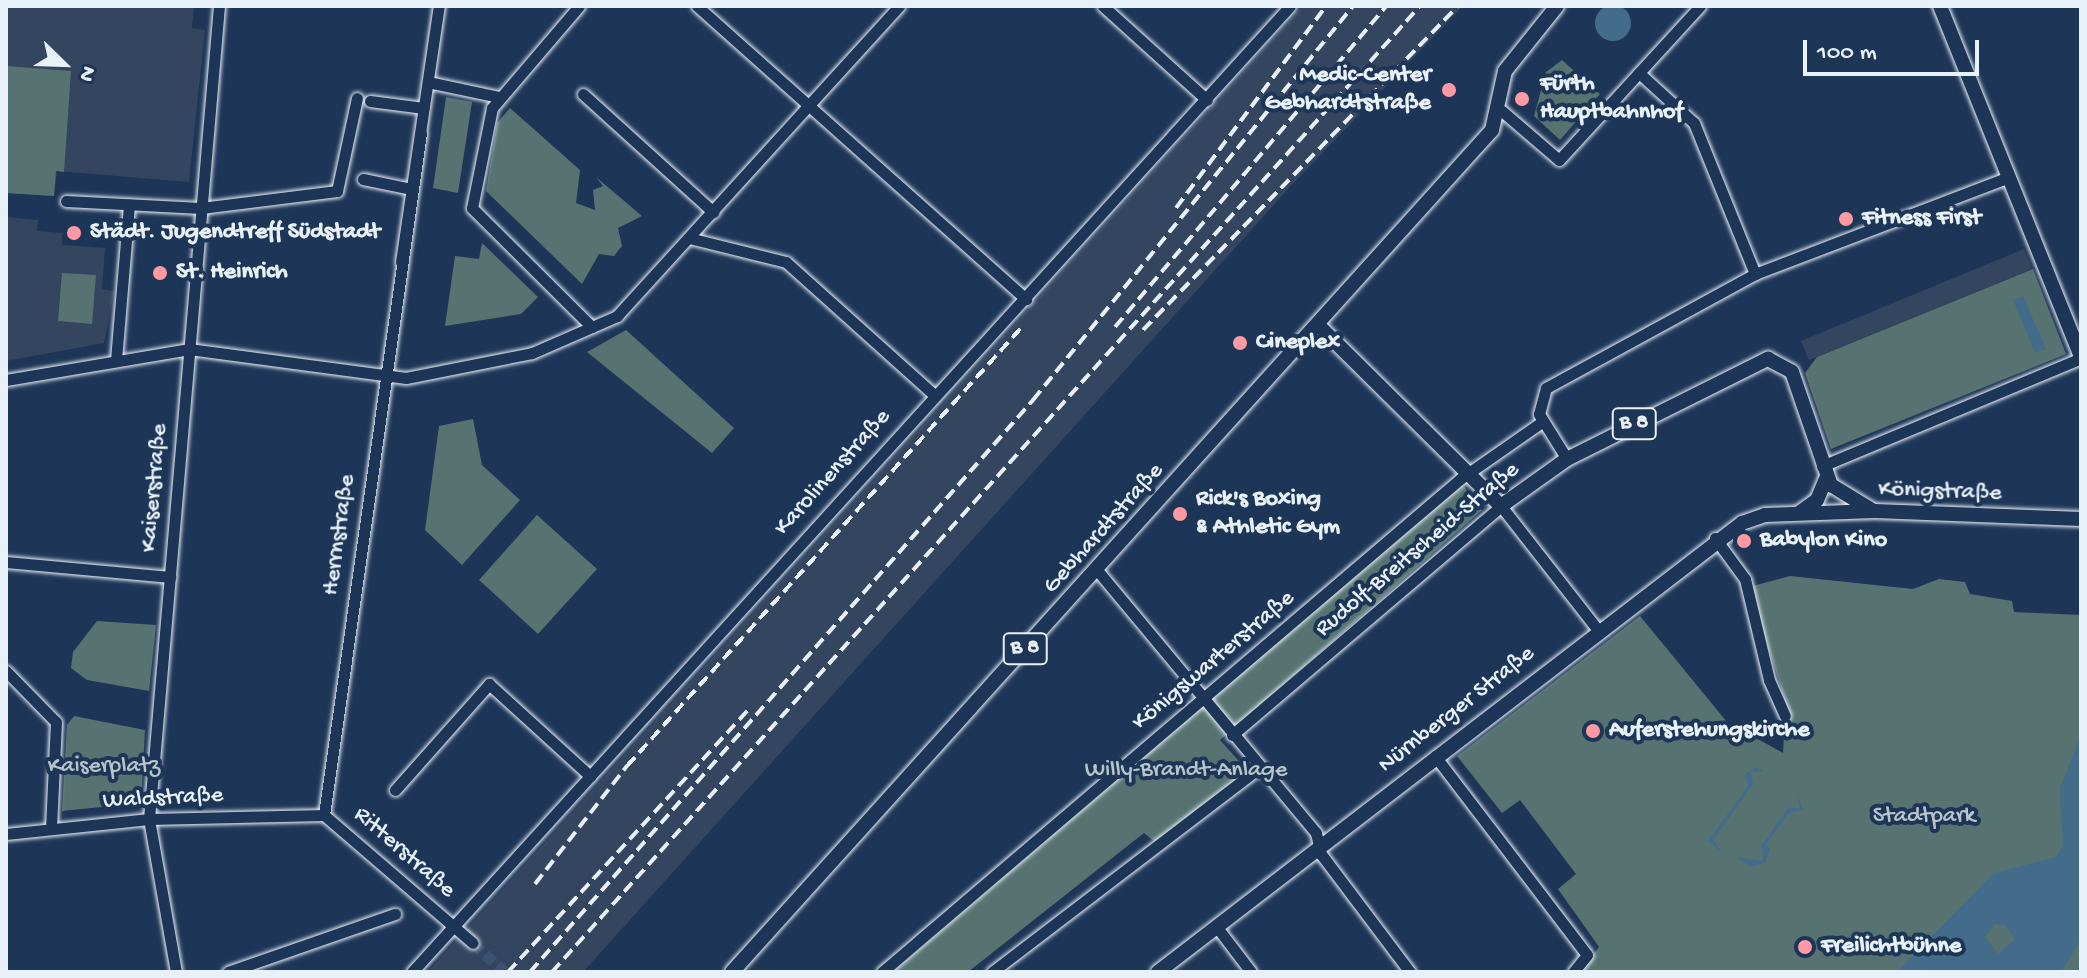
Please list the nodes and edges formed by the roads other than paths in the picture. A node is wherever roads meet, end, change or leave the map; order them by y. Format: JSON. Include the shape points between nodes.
{"nodes":[{"id":1,"x":219,"y":6,"type":"edge"},
{"id":2,"x":439,"y":6,"type":"edge"},
{"id":3,"x":579,"y":6,"type":"edge"},
{"id":4,"x":697,"y":6,"type":"edge"},
{"id":5,"x":899,"y":6,"type":"edge"},
{"id":6,"x":1103,"y":6,"type":"edge"},
{"id":7,"x":1290,"y":6,"type":"edge"},
{"id":8,"x":1557,"y":6,"type":"edge"},
{"id":9,"x":1700,"y":6,"type":"edge"},
{"id":10,"x":1940,"y":6,"type":"edge"},
{"id":11,"x":1639,"y":73,"type":"junction"},
{"id":12,"x":428,"y":82,"type":"junction"},
{"id":13,"x":583,"y":94,"type":"dead end"},
{"id":14,"x":499,"y":97,"type":"junction"},
{"id":15,"x":357,"y":98,"type":"dead end"},
{"id":16,"x":1207,"y":100,"type":"junction"},
{"id":17,"x":370,"y":101,"type":"dead end"},
{"id":18,"x":808,"y":107,"type":"junction"},
{"id":19,"x":424,"y":108,"type":"junction"},
{"id":20,"x":1502,"y":111,"type":"junction"},
{"id":21,"x":421,"y":133,"type":"junction"},
{"id":22,"x":2009,"y":177,"type":"junction"},
{"id":23,"x":363,"y":179,"type":"dead end"},
{"id":24,"x":407,"y":188,"type":"junction"},
{"id":25,"x":66,"y":201,"type":"dead end"},
{"id":26,"x":129,"y":205,"type":"junction"},
{"id":27,"x":201,"y":208,"type":"junction"},
{"id":28,"x":713,"y":212,"type":"junction"},
{"id":29,"x":689,"y":238,"type":"junction"},
{"id":30,"x":401,"y":262,"type":"junction"},
{"id":31,"x":1755,"y":274,"type":"junction"},
{"id":32,"x":1026,"y":299,"type":"junction"},
{"id":33,"x":1318,"y":325,"type":"junction"},
{"id":34,"x":592,"y":327,"type":"junction"},
{"id":35,"x":189,"y":349,"type":"junction"},
{"id":36,"x":2081,"y":358,"type":"edge"},
{"id":37,"x":116,"y":360,"type":"junction"},
{"id":38,"x":385,"y":375,"type":"junction"},
{"id":39,"x":6,"y":380,"type":"edge"},
{"id":40,"x":934,"y":395,"type":"junction"},
{"id":41,"x":1543,"y":421,"type":"junction"},
{"id":42,"x":1567,"y":459,"type":"junction"},
{"id":43,"x":1470,"y":471,"type":"junction"},
{"id":44,"x":1824,"y":471,"type":"junction"},
{"id":45,"x":1501,"y":506,"type":"junction"},
{"id":46,"x":1875,"y":511,"type":"junction"},
{"id":47,"x":1798,"y":514,"type":"junction"},
{"id":48,"x":2081,"y":519,"type":"edge"},
{"id":49,"x":1715,"y":538,"type":"junction"},
{"id":50,"x":6,"y":562,"type":"edge"},
{"id":51,"x":1097,"y":570,"type":"junction"},
{"id":52,"x":170,"y":577,"type":"junction"},
{"id":53,"x":1597,"y":629,"type":"junction"},
{"id":54,"x":6,"y":671,"type":"edge"},
{"id":55,"x":1205,"y":698,"type":"junction"},
{"id":56,"x":1785,"y":716,"type":"dead end"},
{"id":57,"x":1232,"y":735,"type":"junction"},
{"id":58,"x":1435,"y":756,"type":"junction"},
{"id":59,"x":1260,"y":767,"type":"junction"},
{"id":60,"x":590,"y":776,"type":"junction"},
{"id":61,"x":395,"y":790,"type":"dead end"},
{"id":62,"x":324,"y":815,"type":"junction"},
{"id":63,"x":149,"y":819,"type":"junction"},
{"id":64,"x":51,"y":829,"type":"junction"},
{"id":65,"x":6,"y":834,"type":"edge"},
{"id":66,"x":1320,"y":845,"type":"junction"},
{"id":67,"x":395,"y":914,"type":"dead end"},
{"id":68,"x":455,"y":925,"type":"junction"},
{"id":69,"x":1216,"y":926,"type":"junction"},
{"id":70,"x":473,"y":943,"type":"tunnel mouth"},
{"id":71,"x":176,"y":972,"type":"edge"},
{"id":72,"x":228,"y":972,"type":"edge"},
{"id":73,"x":412,"y":972,"type":"edge"},
{"id":74,"x":732,"y":972,"type":"edge"},
{"id":75,"x":882,"y":972,"type":"edge"},
{"id":76,"x":992,"y":972,"type":"edge"},
{"id":77,"x":1158,"y":972,"type":"edge"},
{"id":78,"x":1251,"y":972,"type":"edge"},
{"id":79,"x":1410,"y":972,"type":"edge"},
{"id":80,"x":1573,"y":972,"type":"edge"}],
"edges":[{"from":1,"to":27,"type":"street","name":"Kaiserstraße"},
{"from":2,"to":12,"type":"street","name":"Herrnstraße"},
{"from":3,"to":14,"type":"street"},
{"from":4,"to":18,"type":"street"},
{"from":5,"to":18,"type":"street"},
{"from":6,"to":16,"type":"street"},
{"from":7,"to":16,"type":"street","name":"Karolinenstraße"},
{"from":8,"to":20,"type":"main road","via":[[1514,54]]},
{"from":9,"to":11,"type":"street"},
{"from":10,"to":22,"type":"main road"},
{"from":11,"to":20,"type":"street","via":[[1559,160]]},
{"from":11,"to":31,"type":"street","via":[[1694,123]]},
{"from":12,"to":14,"type":"street"},
{"from":12,"to":19,"type":"street","name":"Herrnstraße"},
{"from":13,"to":28,"type":"street"},
{"from":14,"to":34,"type":"street","via":[[485,120],[472,208]]},
{"from":15,"to":27,"type":"street","via":[[337,191]]},
{"from":16,"to":32,"type":"street","name":"Karolinenstraße"},
{"from":17,"to":19,"type":"street"},
{"from":18,"to":28,"type":"street"},
{"from":18,"to":32,"type":"street"},
{"from":19,"to":21,"type":"street","name":"Herrnstraße"},
{"from":20,"to":33,"type":"main road","name":"Gebhardtstraße"},
{"from":21,"to":24,"type":"street","name":"Herrnstraße"},
{"from":21,"to":30,"type":"street","name":"Herrnstraße"},
{"from":22,"to":31,"type":"street"},
{"from":22,"to":36,"type":"main road"},
{"from":23,"to":24,"type":"street"},
{"from":24,"to":30,"type":"street","name":"Herrnstraße"},
{"from":25,"to":26,"type":"street"},
{"from":26,"to":27,"type":"street"},
{"from":26,"to":37,"type":"street"},
{"from":27,"to":35,"type":"street","name":"Kaiserstraße"},
{"from":28,"to":29,"type":"street"},
{"from":29,"to":34,"type":"street","via":[[617,316]]},
{"from":29,"to":40,"type":"street","via":[[786,262]]},
{"from":30,"to":38,"type":"street","name":"Herrnstraße"},
{"from":31,"to":41,"type":"street","via":[[1546,388],[1539,401]]},
{"from":32,"to":40,"type":"street","name":"Karolinenstraße"},
{"from":33,"to":43,"type":"main road"},
{"from":33,"to":51,"type":"main road","name":"Gebhardtstraße","number":"B 8"},
{"from":34,"to":38,"type":"street","via":[[532,353],[406,378]]},
{"from":35,"to":37,"type":"street"},
{"from":35,"to":38,"type":"street"},
{"from":35,"to":52,"type":"street","name":"Kaiserstraße"},
{"from":36,"to":44,"type":"street"},
{"from":37,"to":39,"type":"street"},
{"from":38,"to":62,"type":"street","name":"Herrnstraße"},
{"from":40,"to":60,"type":"street","name":"Karolinenstraße"},
{"from":41,"to":42,"type":"street"},
{"from":41,"to":43,"type":"street","name":"Königswarterstraße"},
{"from":42,"to":44,"type":"main road","name":"Rudolf-Breitscheid-Straße","number":"B 8","via":[[1758,361],[1782,364]]},
{"from":42,"to":45,"type":"main road","name":"Rudolf-Breitscheid-Straße","number":"B 8"},
{"from":43,"to":45,"type":"main road"},
{"from":43,"to":55,"type":"street","name":"Königswarterstraße"},
{"from":44,"to":46,"type":"main road","number":"B 8","via":[[1847,499]]},
{"from":44,"to":47,"type":"main road","via":[[1817,500]]},
{"from":45,"to":53,"type":"street"},
{"from":45,"to":57,"type":"street","name":"Rudolf-Breitscheid-Straße"},
{"from":46,"to":47,"type":"main road","name":"Königstraße","number":"B 8"},
{"from":46,"to":48,"type":"main road","name":"Königstraße","number":"B 8"},
{"from":47,"to":49,"type":"main road","name":"Nürnberger Straße","number":"B 8","via":[[1765,515]]},
{"from":49,"to":53,"type":"main road","name":"Nürnberger Straße","number":"B 8"},
{"from":49,"to":56,"type":"street","via":[[1745,579],[1769,680]]},
{"from":50,"to":52,"type":"street"},
{"from":51,"to":55,"type":"street"},
{"from":51,"to":74,"type":"main road","name":"Gebhardtstraße","number":"B 8"},
{"from":52,"to":63,"type":"street","name":"Kaiserstraße"},
{"from":53,"to":58,"type":"main road","name":"Nürnberger Straße","number":"B 8"},
{"from":54,"to":64,"type":"street","via":[[56,722]]},
{"from":55,"to":57,"type":"street"},
{"from":55,"to":75,"type":"street","name":"Königswarterstraße"},
{"from":57,"to":59,"type":"street"},
{"from":58,"to":66,"type":"main road","name":"Nürnberger Straße","number":"B 8"},
{"from":58,"to":80,"type":"street","via":[[1587,955]]},
{"from":59,"to":66,"type":"street"},
{"from":59,"to":76,"type":"street"},
{"from":60,"to":61,"type":"street","via":[[489,684]]},
{"from":60,"to":68,"type":"street","name":"Karolinenstraße"},
{"from":62,"to":63,"type":"street","name":"Waldstraße"},
{"from":62,"to":68,"type":"street","name":"Ritterstraße"},
{"from":63,"to":64,"type":"street","name":"Waldstraße"},
{"from":63,"to":71,"type":"street","name":"Kaiserstraße"},
{"from":64,"to":65,"type":"street","name":"Waldstraße"},
{"from":66,"to":69,"type":"main road","name":"Nürnberger Straße","number":"B 8"},
{"from":66,"to":79,"type":"street"},
{"from":67,"to":72,"type":"street"},
{"from":68,"to":70,"type":"street","name":"Ritterstraße"},
{"from":68,"to":73,"type":"street","name":"Karolinenstraße"},
{"from":69,"to":77,"type":"main road","name":"Nürnberger Straße","number":"B 8"},
{"from":69,"to":78,"type":"street"}]}
